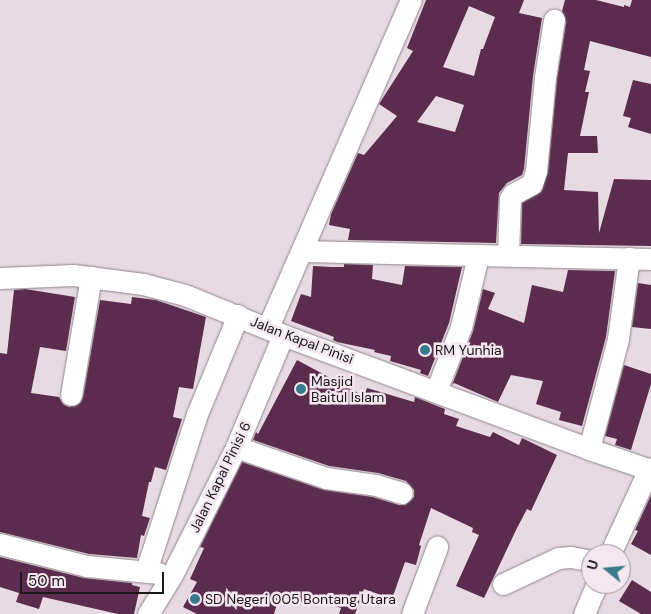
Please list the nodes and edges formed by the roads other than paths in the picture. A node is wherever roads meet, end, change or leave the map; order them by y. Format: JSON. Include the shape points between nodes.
{"nodes":[{"id":1,"x":411,"y":0,"type":"edge"},
{"id":2,"x":554,"y":20,"type":"dead end"},
{"id":3,"x":302,"y":251,"type":"junction"},
{"id":4,"x":478,"y":256,"type":"junction"},
{"id":5,"x":508,"y":256,"type":"junction"},
{"id":6,"x":628,"y":258,"type":"junction"},
{"id":7,"x":651,"y":259,"type":"edge"},
{"id":8,"x":91,"y":277,"type":"junction"},
{"id":9,"x":0,"y":278,"type":"edge"},
{"id":10,"x":238,"y":315,"type":"junction"},
{"id":11,"x":276,"y":331,"type":"junction"},
{"id":12,"x":436,"y":391,"type":"junction"},
{"id":13,"x":71,"y":396,"type":"dead end"},
{"id":14,"x":236,"y":447,"type":"junction"},
{"id":15,"x":589,"y":449,"type":"junction"},
{"id":16,"x":650,"y":470,"type":"edge"},
{"id":17,"x":402,"y":493,"type":"dead end"},
{"id":18,"x":0,"y":544,"type":"edge"},
{"id":19,"x":615,"y":544,"type":"edge"},
{"id":20,"x":437,"y":547,"type":"dead end"},
{"id":21,"x":581,"y":560,"type":"edge"},
{"id":22,"x":146,"y":571,"type":"junction"},
{"id":23,"x":172,"y":574,"type":"junction"},
{"id":24,"x":503,"y":584,"type":"dead end"},
{"id":25,"x":593,"y":594,"type":"edge"},
{"id":26,"x":148,"y":614,"type":"edge"},
{"id":27,"x":412,"y":614,"type":"edge"},
{"id":28,"x":584,"y":614,"type":"edge"}],
"edges":[{"from":1,"to":3,"type":"street","name":"Jalan Kapal Pinisi 6"},
{"from":2,"to":5,"type":"street","via":[[536,171],[532,184],[510,199]]},
{"from":3,"to":4,"type":"street"},
{"from":3,"to":11,"type":"street","name":"Jalan Kapal Pinisi 6"},
{"from":4,"to":5,"type":"street"},
{"from":4,"to":12,"type":"street","via":[[461,327]]},
{"from":5,"to":6,"type":"street"},
{"from":6,"to":7,"type":"street"},
{"from":6,"to":15,"type":"street","via":[[618,339]]},
{"from":8,"to":9,"type":"street","name":"Jalan Kapal Pinisi"},
{"from":8,"to":10,"type":"street","name":"Jalan Kapal Pinisi","via":[[143,284]]},
{"from":8,"to":13,"type":"street"},
{"from":10,"to":11,"type":"street","name":"Jalan Kapal Pinisi"},
{"from":10,"to":22,"type":"street","via":[[197,414]]},
{"from":11,"to":12,"type":"street","name":"Jalan Kapal Pinisi"},
{"from":11,"to":14,"type":"street","name":"Jalan Kapal Pinisi 6"},
{"from":12,"to":15,"type":"street","name":"Jalan Kapal Pinisi"},
{"from":14,"to":17,"type":"street","via":[[326,478],[376,485]]},
{"from":14,"to":23,"type":"street","name":"Jalan Kapal Pinisi 6"},
{"from":15,"to":16,"type":"street","name":"Jalan Kapal Pinisi"},
{"from":16,"to":19,"type":"street"},
{"from":18,"to":22,"type":"street","via":[[87,566]]},
{"from":20,"to":27,"type":"street"},
{"from":21,"to":24,"type":"street","via":[[558,558]]},
{"from":22,"to":23,"type":"street"},
{"from":23,"to":26,"type":"street","name":"Jalan Kapal Pinisi 6"},
{"from":25,"to":28,"type":"street"}]}
